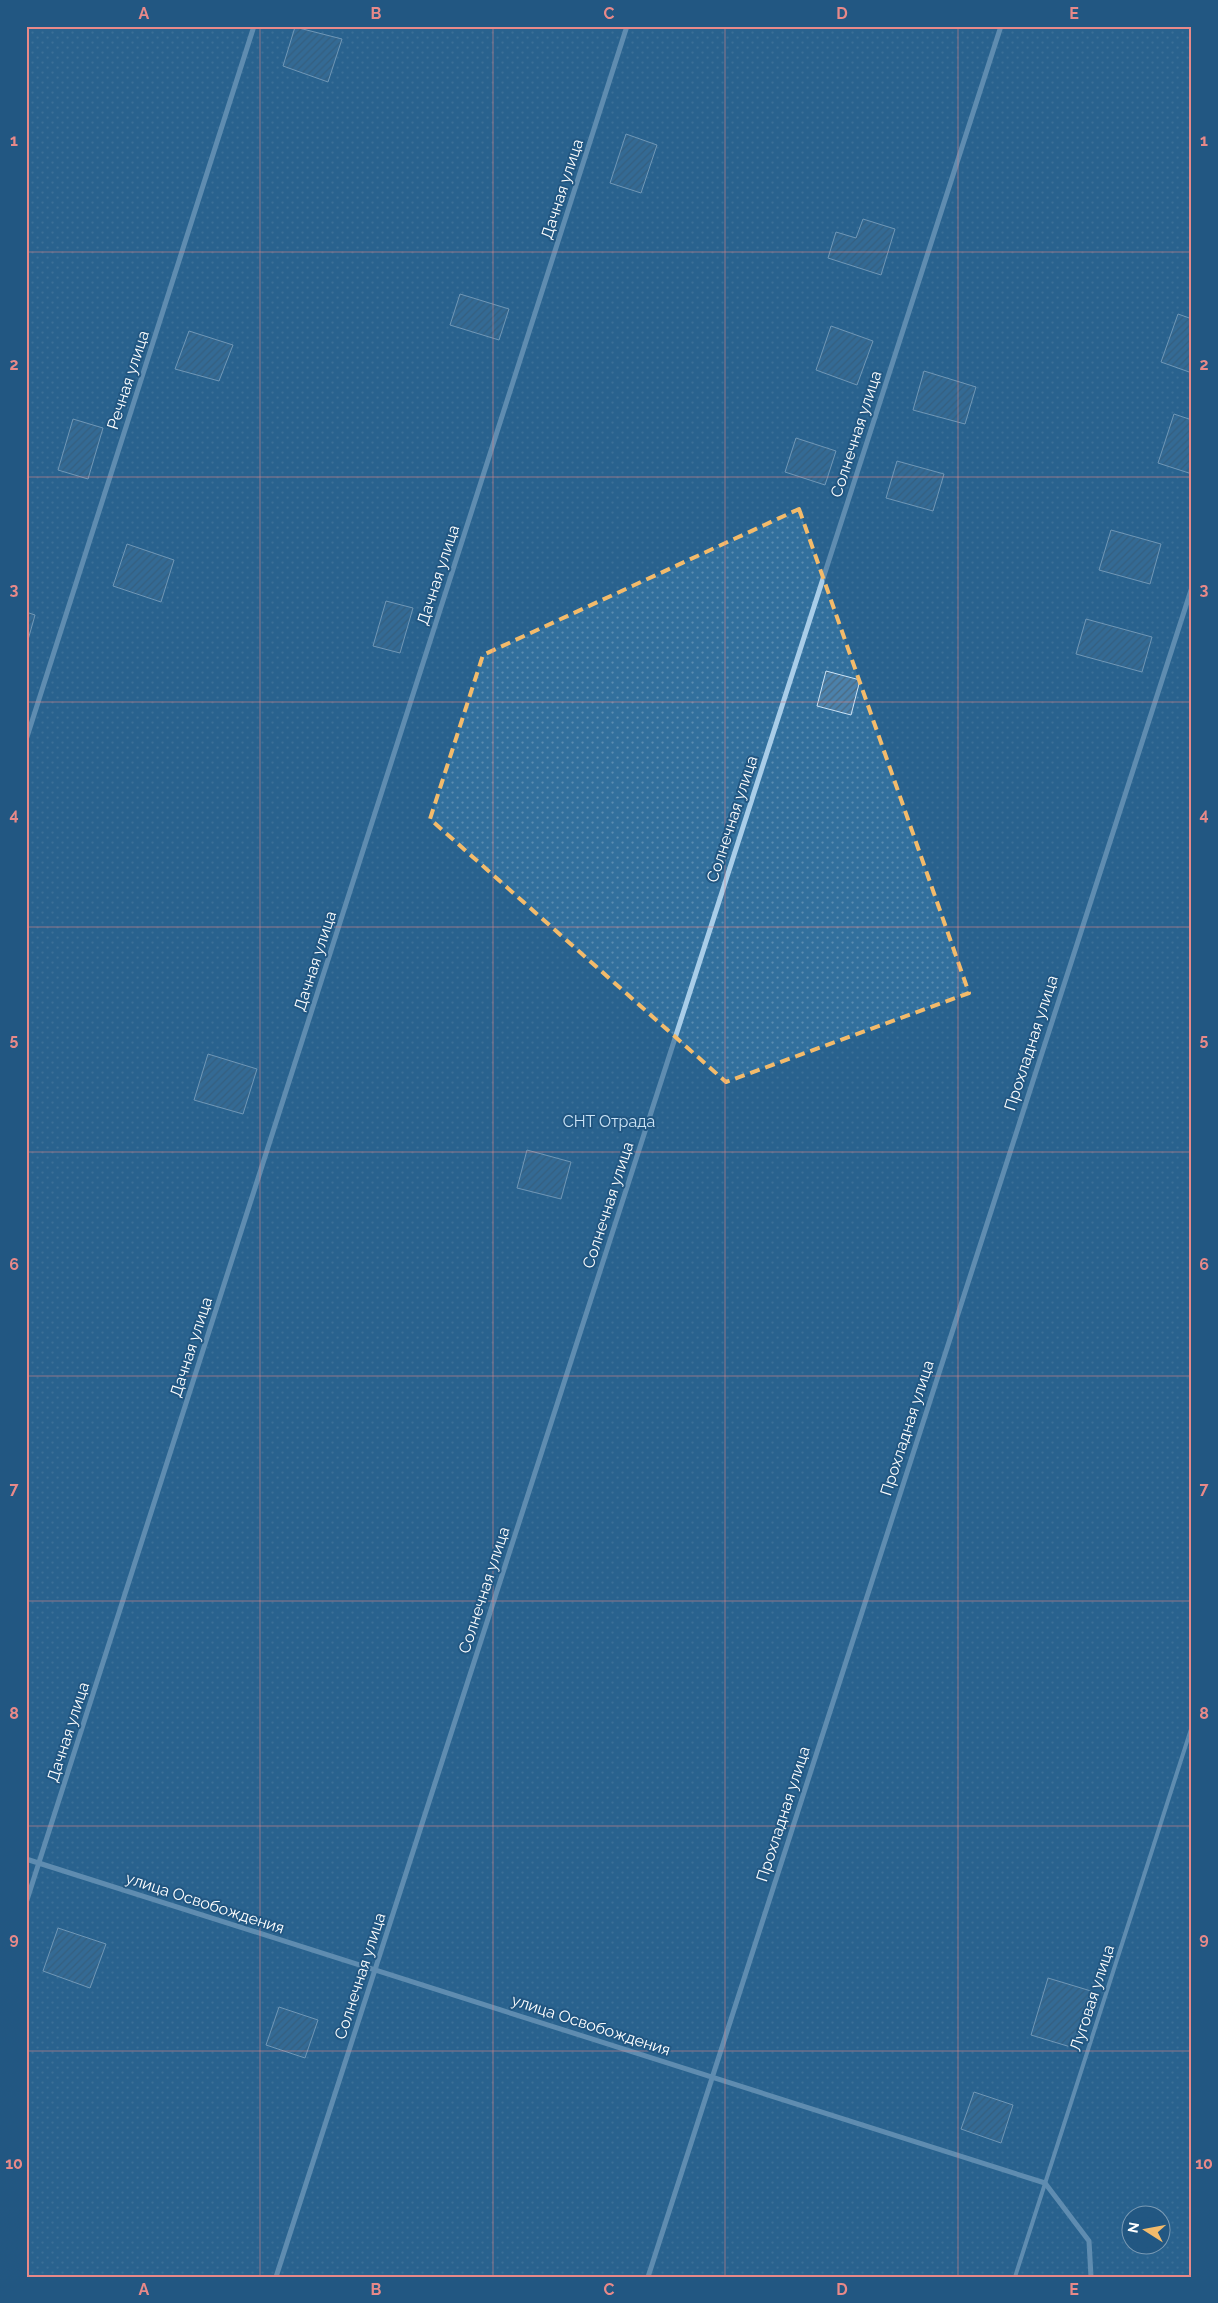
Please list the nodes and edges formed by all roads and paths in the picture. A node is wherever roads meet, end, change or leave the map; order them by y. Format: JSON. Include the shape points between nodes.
{"nodes":[{"id":1,"x":254,"y":26,"type":"edge"},
{"id":2,"x":627,"y":26,"type":"edge"},
{"id":3,"x":1001,"y":26,"type":"edge"},
{"id":4,"x":1192,"y":588,"type":"edge"},
{"id":5,"x":26,"y":740,"type":"edge"},
{"id":6,"x":1192,"y":1726,"type":"edge"},
{"id":7,"x":26,"y":1859,"type":"edge"},
{"id":8,"x":39,"y":1863,"type":"junction"},
{"id":9,"x":26,"y":1903,"type":"edge"},
{"id":10,"x":375,"y":1970,"type":"junction"},
{"id":11,"x":712,"y":2076,"type":"junction"},
{"id":12,"x":1045,"y":2183,"type":"junction"},
{"id":13,"x":276,"y":2277,"type":"edge"},
{"id":14,"x":648,"y":2277,"type":"edge"},
{"id":15,"x":1015,"y":2277,"type":"edge"},
{"id":16,"x":1090,"y":2277,"type":"edge"}],
"edges":[{"from":1,"to":5,"type":"street","name":"Речная улица"},
{"from":2,"to":8,"type":"street","name":"Дачная улица"},
{"from":3,"to":10,"type":"street","name":"Солнечная улица"},
{"from":4,"to":11,"type":"street","name":"Прохладная улица"},
{"from":6,"to":12,"type":"lane","name":"Луговая улица"},
{"from":7,"to":8,"type":"street","name":"улица Освобождения"},
{"from":8,"to":9,"type":"street","name":"Дачная улица"},
{"from":8,"to":10,"type":"street","name":"улица Освобождения"},
{"from":10,"to":11,"type":"street","name":"улица Освобождения"},
{"from":10,"to":13,"type":"street","name":"Солнечная улица"},
{"from":11,"to":12,"type":"street","name":"улица Освобождения"},
{"from":11,"to":14,"type":"street","name":"Прохладная улица"},
{"from":12,"to":15,"type":"lane","name":"Луговая улица"},
{"from":12,"to":16,"type":"street","via":[[1089,2241]]}]}
